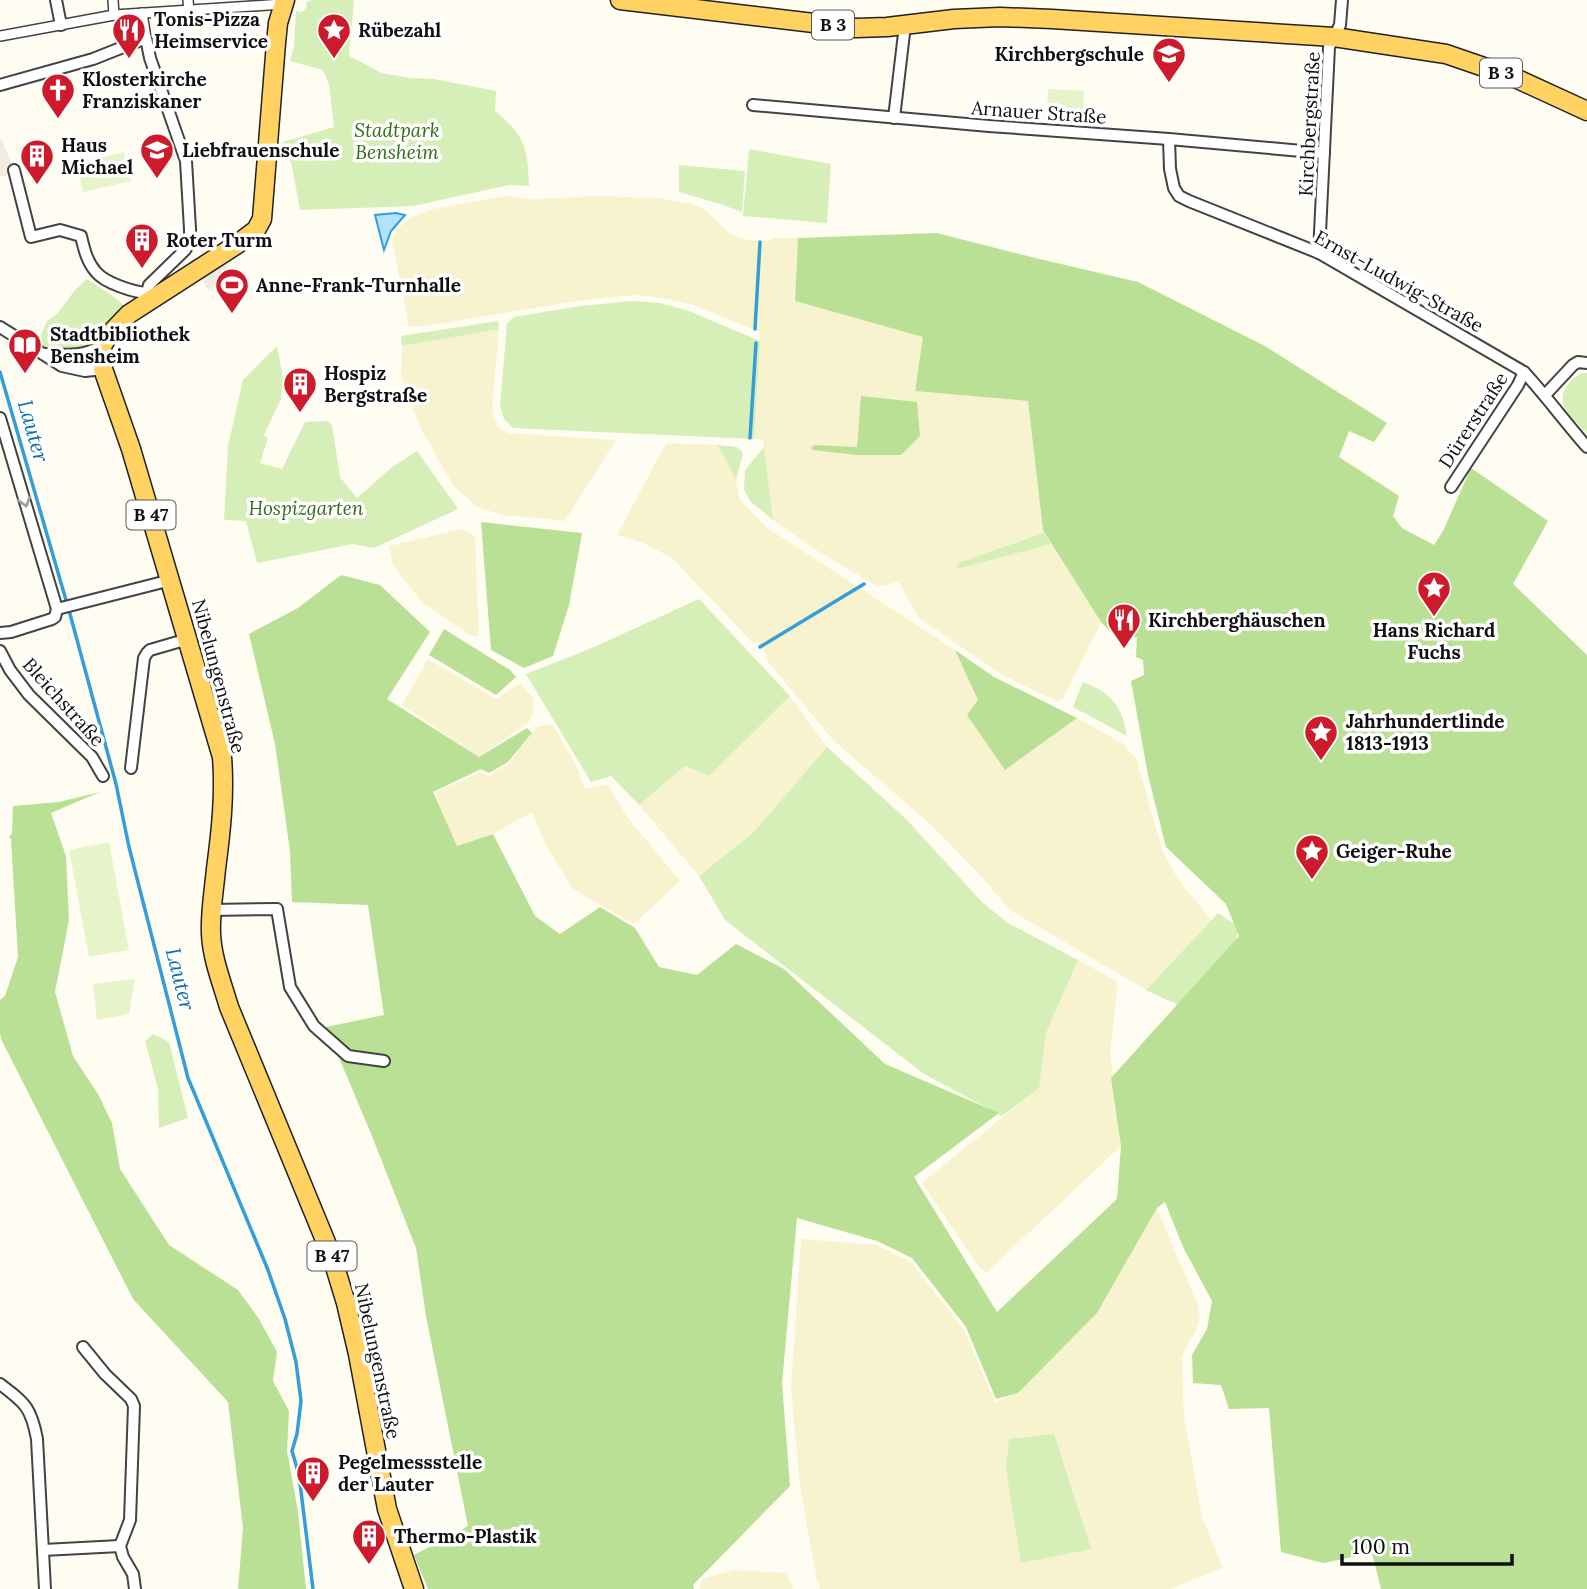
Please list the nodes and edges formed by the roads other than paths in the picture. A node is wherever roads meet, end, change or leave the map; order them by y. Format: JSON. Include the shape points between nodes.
{"nodes":[{"id":1,"x":56,"y":0,"type":"edge"},
{"id":2,"x":113,"y":0,"type":"edge"},
{"id":3,"x":188,"y":0,"type":"edge"},
{"id":4,"x":620,"y":0,"type":"edge"},
{"id":5,"x":1342,"y":0,"type":"edge"},
{"id":6,"x":284,"y":2,"type":"edge"},
{"id":7,"x":724,"y":6,"type":"edge"},
{"id":8,"x":190,"y":11,"type":"junction"},
{"id":9,"x":142,"y":13,"type":"junction"},
{"id":10,"x":114,"y":15,"type":"junction"},
{"id":11,"x":61,"y":25,"type":"junction"},
{"id":12,"x":905,"y":25,"type":"junction"},
{"id":13,"x":0,"y":36,"type":"edge"},
{"id":14,"x":1334,"y":37,"type":"junction"},
{"id":15,"x":146,"y":38,"type":"junction"},
{"id":16,"x":0,"y":85,"type":"edge"},
{"id":17,"x":752,"y":106,"type":"dead end"},
{"id":18,"x":1587,"y":111,"type":"edge"},
{"id":19,"x":894,"y":118,"type":"junction"},
{"id":20,"x":1169,"y":139,"type":"junction"},
{"id":21,"x":1324,"y":153,"type":"junction"},
{"id":22,"x":14,"y":170,"type":"dead end"},
{"id":23,"x":1319,"y":253,"type":"junction"},
{"id":24,"x":148,"y":297,"type":"junction"},
{"id":25,"x":0,"y":327,"type":"edge"},
{"id":26,"x":102,"y":346,"type":"junction"},
{"id":27,"x":42,"y":354,"type":"junction"},
{"id":28,"x":1586,"y":359,"type":"edge"},
{"id":29,"x":103,"y":369,"type":"junction"},
{"id":30,"x":1524,"y":372,"type":"junction"},
{"id":31,"x":1545,"y":395,"type":"junction"},
{"id":32,"x":0,"y":418,"type":"edge"},
{"id":33,"x":3,"y":438,"type":"edge"},
{"id":34,"x":1587,"y":447,"type":"edge"},
{"id":35,"x":1451,"y":487,"type":"dead end"},
{"id":36,"x":171,"y":580,"type":"junction"},
{"id":37,"x":59,"y":608,"type":"junction"},
{"id":38,"x":0,"y":633,"type":"edge"},
{"id":39,"x":188,"y":639,"type":"junction"},
{"id":40,"x":0,"y":651,"type":"edge"},
{"id":41,"x":131,"y":768,"type":"dead end"},
{"id":42,"x":103,"y":776,"type":"dead end"},
{"id":43,"x":211,"y":909,"type":"junction"},
{"id":44,"x":384,"y":1061,"type":"dead end"},
{"id":45,"x":83,"y":1347,"type":"dead end"},
{"id":46,"x":0,"y":1384,"type":"edge"},
{"id":47,"x":120,"y":1546,"type":"junction"},
{"id":48,"x":43,"y":1550,"type":"junction"},
{"id":49,"x":45,"y":1589,"type":"edge"},
{"id":50,"x":135,"y":1589,"type":"edge"},
{"id":51,"x":414,"y":1589,"type":"edge"}],
"edges":[{"from":1,"to":11,"type":"street"},
{"from":2,"to":10,"type":"street"},
{"from":3,"to":8,"type":"street"},
{"from":4,"to":7,"type":"main road","number":"B 3"},
{"from":5,"to":14,"type":"street","name":"Kirchbergstraße"},
{"from":6,"to":8,"type":"street"},
{"from":6,"to":24,"type":"main road","via":[[273,71],[262,219],[256,230],[236,245]]},
{"from":7,"to":12,"type":"main road","number":"B 3","via":[[856,28]]},
{"from":8,"to":9,"type":"street"},
{"from":9,"to":10,"type":"street"},
{"from":9,"to":15,"type":"street"},
{"from":10,"to":11,"type":"street"},
{"from":11,"to":13,"type":"street"},
{"from":12,"to":14,"type":"main road","number":"B 3","via":[[1013,17]]},
{"from":12,"to":19,"type":"street"},
{"from":14,"to":18,"type":"main road","number":"B 3","via":[[1446,54],[1513,77]]},
{"from":14,"to":21,"type":"street","name":"Kirchbergstraße","via":[[1329,47]]},
{"from":15,"to":16,"type":"street","via":[[93,59]]},
{"from":15,"to":24,"type":"street","via":[[186,161],[190,242],[149,285]]},
{"from":17,"to":19,"type":"street","name":"Arnauer Straße"},
{"from":19,"to":20,"type":"street","name":"Arnauer Straße"},
{"from":20,"to":21,"type":"street","name":"Arnauer Straße"},
{"from":20,"to":23,"type":"street","name":"Ernst-Ludwig-Straße","via":[[1172,180],[1180,196]]},
{"from":21,"to":23,"type":"street","name":"Kirchbergstraße"},
{"from":22,"to":24,"type":"street","via":[[31,237],[60,230],[81,236],[85,255],[97,274]]},
{"from":23,"to":30,"type":"street","name":"Ernst-Ludwig-Straße"},
{"from":24,"to":26,"type":"main road"},
{"from":25,"to":27,"type":"street"},
{"from":26,"to":27,"type":"street","via":[[89,354]]},
{"from":26,"to":29,"type":"main road","name":"Nibelungenstraße","number":"B 47"},
{"from":27,"to":29,"type":"street","via":[[62,366]]},
{"from":28,"to":31,"type":"street","via":[[1573,365]]},
{"from":29,"to":36,"type":"main road","name":"Nibelungenstraße","number":"B 47"},
{"from":30,"to":31,"type":"street","name":"Ernst-Ludwig-Straße"},
{"from":30,"to":35,"type":"street","name":"Dürerstraße"},
{"from":31,"to":34,"type":"street","name":"Ernst-Ludwig-Straße"},
{"from":32,"to":33,"type":"street"},
{"from":33,"to":37,"type":"street","one_way":true},
{"from":36,"to":37,"type":"street"},
{"from":36,"to":39,"type":"main road","name":"Nibelungenstraße","number":"B 47"},
{"from":37,"to":38,"type":"street","via":[[52,619]]},
{"from":39,"to":41,"type":"street","via":[[147,653]]},
{"from":39,"to":43,"type":"main road","name":"Nibelungenstraße","number":"B 47","via":[[222,757],[222,823]]},
{"from":40,"to":42,"type":"street","name":"Bleichstraße","via":[[29,695],[92,757]]},
{"from":43,"to":44,"type":"street","via":[[277,909],[290,987],[314,1026],[348,1056]]},
{"from":43,"to":51,"type":"main road","name":"Nibelungenstraße","number":"B 47","via":[[211,936],[229,1007],[332,1257],[346,1303],[387,1509]]},
{"from":45,"to":47,"type":"street","via":[[134,1406],[130,1520]]},
{"from":46,"to":48,"type":"street","via":[[24,1402],[34,1421]]},
{"from":47,"to":48,"type":"street"},
{"from":47,"to":50,"type":"street"},
{"from":48,"to":49,"type":"street"}]}
